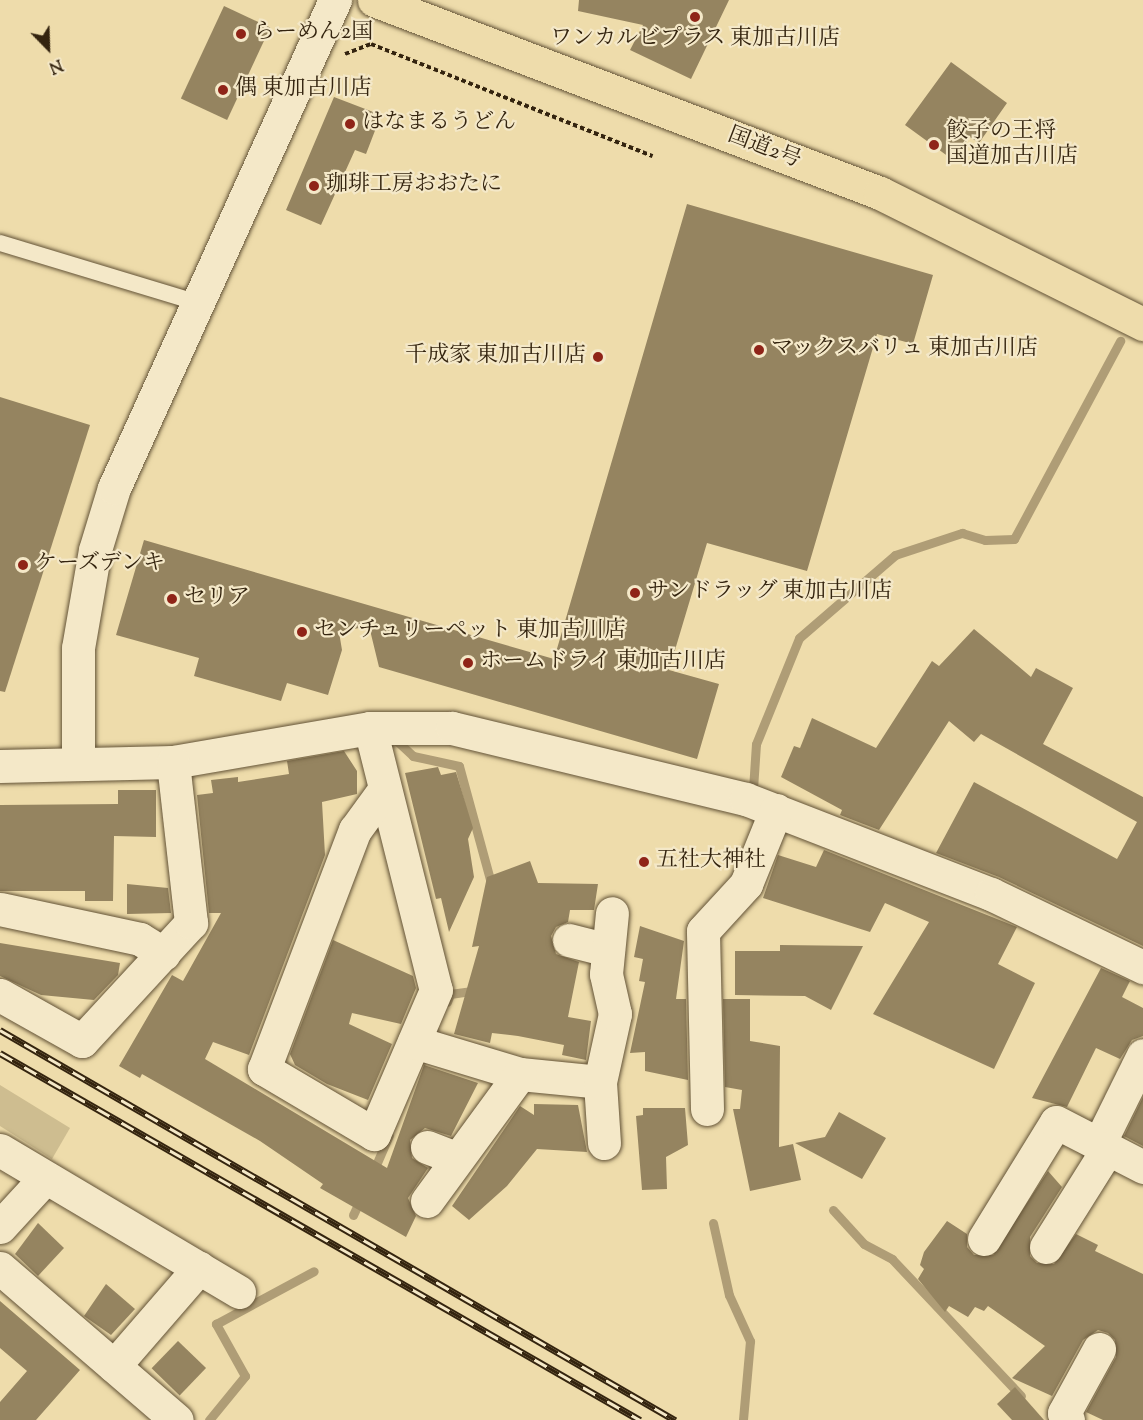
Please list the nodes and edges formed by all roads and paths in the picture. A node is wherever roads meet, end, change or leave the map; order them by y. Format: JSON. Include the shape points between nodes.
{"nodes":[{"id":1,"x":334,"y":0,"type":"edge"},
{"id":2,"x":374,"y":0,"type":"edge"},
{"id":3,"x":334,"y":58,"type":"dead end"},
{"id":4,"x":653,"y":156,"type":"dead end"},
{"id":5,"x":0,"y":243,"type":"edge"},
{"id":6,"x":196,"y":302,"type":"junction"},
{"id":7,"x":1143,"y":324,"type":"edge"},
{"id":8,"x":370,"y":728,"type":"junction"},
{"id":9,"x":173,"y":762,"type":"junction"},
{"id":10,"x":78,"y":764,"type":"junction"},
{"id":11,"x":0,"y":766,"type":"edge"},
{"id":12,"x":384,"y":790,"type":"junction"},
{"id":13,"x":776,"y":810,"type":"junction"},
{"id":14,"x":0,"y":909,"type":"edge"},
{"id":15,"x":612,"y":913,"type":"dead end"},
{"id":16,"x":569,"y":940,"type":"dead end"},
{"id":17,"x":608,"y":950,"type":"junction"},
{"id":18,"x":164,"y":954,"type":"junction"},
{"id":19,"x":1143,"y":967,"type":"edge"},
{"id":20,"x":0,"y":995,"type":"edge"},
{"id":21,"x":414,"y":1042,"type":"junction"},
{"id":22,"x":1143,"y":1055,"type":"edge"},
{"id":23,"x":520,"y":1074,"type":"junction"},
{"id":24,"x":600,"y":1082,"type":"junction"},
{"id":25,"x":707,"y":1108,"type":"dead end"},
{"id":26,"x":604,"y":1143,"type":"dead end"},
{"id":27,"x":1103,"y":1146,"type":"junction"},
{"id":28,"x":0,"y":1150,"type":"edge"},
{"id":29,"x":1143,"y":1167,"type":"edge"},
{"id":30,"x":45,"y":1178,"type":"junction"},
{"id":31,"x":427,"y":1201,"type":"dead end"},
{"id":32,"x":0,"y":1227,"type":"edge"},
{"id":33,"x":984,"y":1239,"type":"dead end"},
{"id":34,"x":1046,"y":1247,"type":"dead end"},
{"id":35,"x":0,"y":1268,"type":"edge"},
{"id":36,"x":199,"y":1268,"type":"junction"},
{"id":37,"x":239,"y":1292,"type":"dead end"},
{"id":38,"x":1099,"y":1349,"type":"dead end"},
{"id":39,"x":114,"y":1366,"type":"junction"},
{"id":40,"x":177,"y":1420,"type":"edge"},
{"id":41,"x":1068,"y":1420,"type":"edge"}],
"edges":[{"from":1,"to":6,"type":"street"},
{"from":2,"to":7,"type":"highway","name":"国道2号","via":[[880,193]]},
{"from":3,"to":4,"type":"path","via":[[371,44]]},
{"from":5,"to":6,"type":"lane"},
{"from":6,"to":10,"type":"street","via":[[114,488],[95,550],[78,648]]},
{"from":8,"to":9,"type":"street"},
{"from":8,"to":12,"type":"street"},
{"from":8,"to":13,"type":"street","via":[[452,728],[712,790]]},
{"from":9,"to":10,"type":"street"},
{"from":9,"to":18,"type":"street","via":[[191,923]]},
{"from":10,"to":11,"type":"street"},
{"from":12,"to":21,"type":"street","via":[[436,990]]},
{"from":12,"to":21,"type":"street","via":[[355,830],[264,1069],[374,1134]]},
{"from":13,"to":19,"type":"street","via":[[991,894]]},
{"from":13,"to":25,"type":"street","via":[[746,884],[703,932]]},
{"from":14,"to":18,"type":"street","via":[[140,939]]},
{"from":15,"to":17,"type":"street"},
{"from":16,"to":17,"type":"street"},
{"from":17,"to":24,"type":"street","via":[[606,974],[615,1014]]},
{"from":18,"to":20,"type":"street","via":[[82,1041]]},
{"from":21,"to":23,"type":"street"},
{"from":22,"to":27,"type":"street"},
{"from":23,"to":24,"type":"street"},
{"from":23,"to":31,"type":"street","via":[[441,1152]]},
{"from":24,"to":26,"type":"street"},
{"from":27,"to":29,"type":"street"},
{"from":27,"to":33,"type":"street","via":[[1056,1122]]},
{"from":27,"to":34,"type":"street"},
{"from":28,"to":30,"type":"street"},
{"from":30,"to":32,"type":"street"},
{"from":30,"to":36,"type":"street"},
{"from":35,"to":39,"type":"street"},
{"from":36,"to":37,"type":"street"},
{"from":36,"to":39,"type":"street"},
{"from":38,"to":41,"type":"street","via":[[1064,1413]]},
{"from":39,"to":40,"type":"street"}]}
